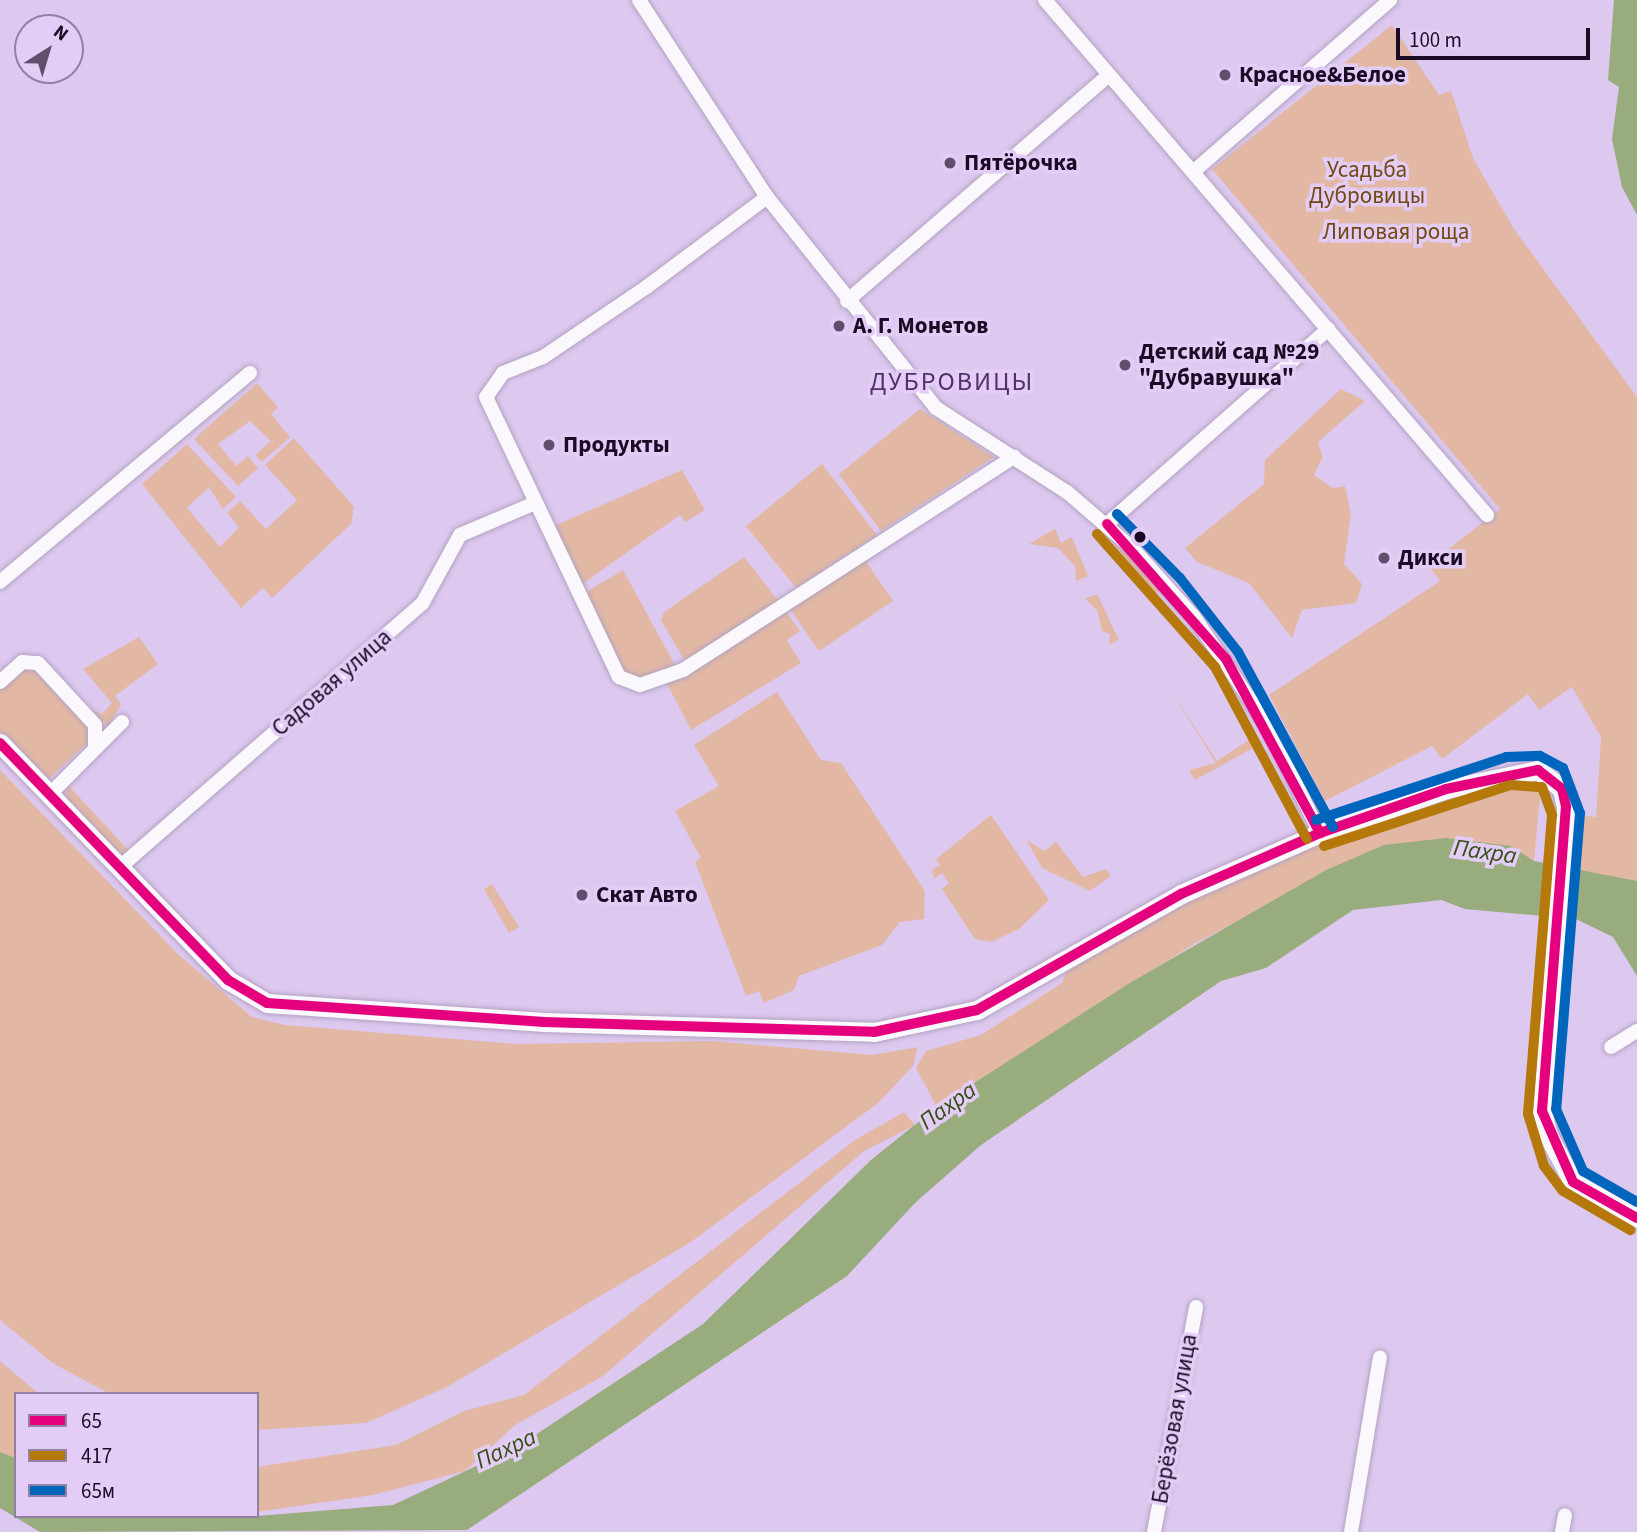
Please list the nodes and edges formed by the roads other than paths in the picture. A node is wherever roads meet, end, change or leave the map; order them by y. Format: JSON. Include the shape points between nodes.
{"nodes":[{"id":1,"x":639,"y":0,"type":"edge"},
{"id":2,"x":1045,"y":0,"type":"edge"},
{"id":3,"x":1390,"y":0,"type":"edge"},
{"id":4,"x":1109,"y":75,"type":"junction"},
{"id":5,"x":1193,"y":172,"type":"junction"},
{"id":6,"x":767,"y":197,"type":"junction"},
{"id":7,"x":847,"y":301,"type":"junction"},
{"id":8,"x":1328,"y":329,"type":"junction"},
{"id":9,"x":250,"y":373,"type":"dead end"},
{"id":10,"x":1014,"y":457,"type":"junction"},
{"id":11,"x":535,"y":503,"type":"junction"},
{"id":12,"x":1487,"y":515,"type":"dead end"},
{"id":13,"x":1107,"y":524,"type":"junction"},
{"id":14,"x":0,"y":582,"type":"edge"},
{"id":15,"x":0,"y":682,"type":"edge"},
{"id":16,"x":122,"y":722,"type":"dead end"},
{"id":17,"x":0,"y":743,"type":"edge"},
{"id":18,"x":95,"y":745,"type":"junction"},
{"id":19,"x":50,"y":794,"type":"junction"},
{"id":20,"x":1320,"y":833,"type":"junction"},
{"id":21,"x":120,"y":867,"type":"junction"},
{"id":22,"x":1637,"y":1031,"type":"edge"},
{"id":23,"x":1611,"y":1047,"type":"dead end"},
{"id":24,"x":1637,"y":1218,"type":"edge"},
{"id":25,"x":1195,"y":1307,"type":"dead end"},
{"id":26,"x":1380,"y":1357,"type":"dead end"},
{"id":27,"x":1565,"y":1515,"type":"dead end"},
{"id":28,"x":1154,"y":1532,"type":"edge"},
{"id":29,"x":1351,"y":1532,"type":"edge"},
{"id":30,"x":1562,"y":1532,"type":"edge"}],
"edges":[{"from":1,"to":6,"type":"street"},
{"from":2,"to":4,"type":"street"},
{"from":3,"to":5,"type":"street"},
{"from":4,"to":5,"type":"street"},
{"from":4,"to":7,"type":"street"},
{"from":5,"to":8,"type":"street"},
{"from":6,"to":7,"type":"street"},
{"from":6,"to":11,"type":"street","via":[[648,286],[491,382],[492,413]]},
{"from":7,"to":10,"type":"street","via":[[936,408]]},
{"from":8,"to":12,"type":"street"},
{"from":8,"to":13,"type":"street"},
{"from":9,"to":14,"type":"street"},
{"from":10,"to":11,"type":"street","via":[[683,670],[640,685],[619,677],[608,662]]},
{"from":10,"to":13,"type":"street"},
{"from":11,"to":21,"type":"street","name":"Садовая улица","via":[[460,535],[422,604]]},
{"from":13,"to":20,"type":"street","via":[[1169,587],[1226,659],[1272,734]]},
{"from":15,"to":18,"type":"street","via":[[22,662],[38,663],[95,724]]},
{"from":16,"to":18,"type":"street"},
{"from":17,"to":19,"type":"main road"},
{"from":18,"to":19,"type":"street"},
{"from":19,"to":21,"type":"main road"},
{"from":20,"to":21,"type":"main road","via":[[1181,894],[977,1010],[874,1032],[544,1022],[267,1003],[228,980]]},
{"from":20,"to":24,"type":"main road","via":[[1526,769],[1553,777],[1566,813],[1542,1111],[1557,1160],[1594,1199]]},
{"from":22,"to":23,"type":"street"},
{"from":25,"to":28,"type":"street","name":"Берёзовая улица"},
{"from":26,"to":29,"type":"street"},
{"from":27,"to":30,"type":"street"}]}
